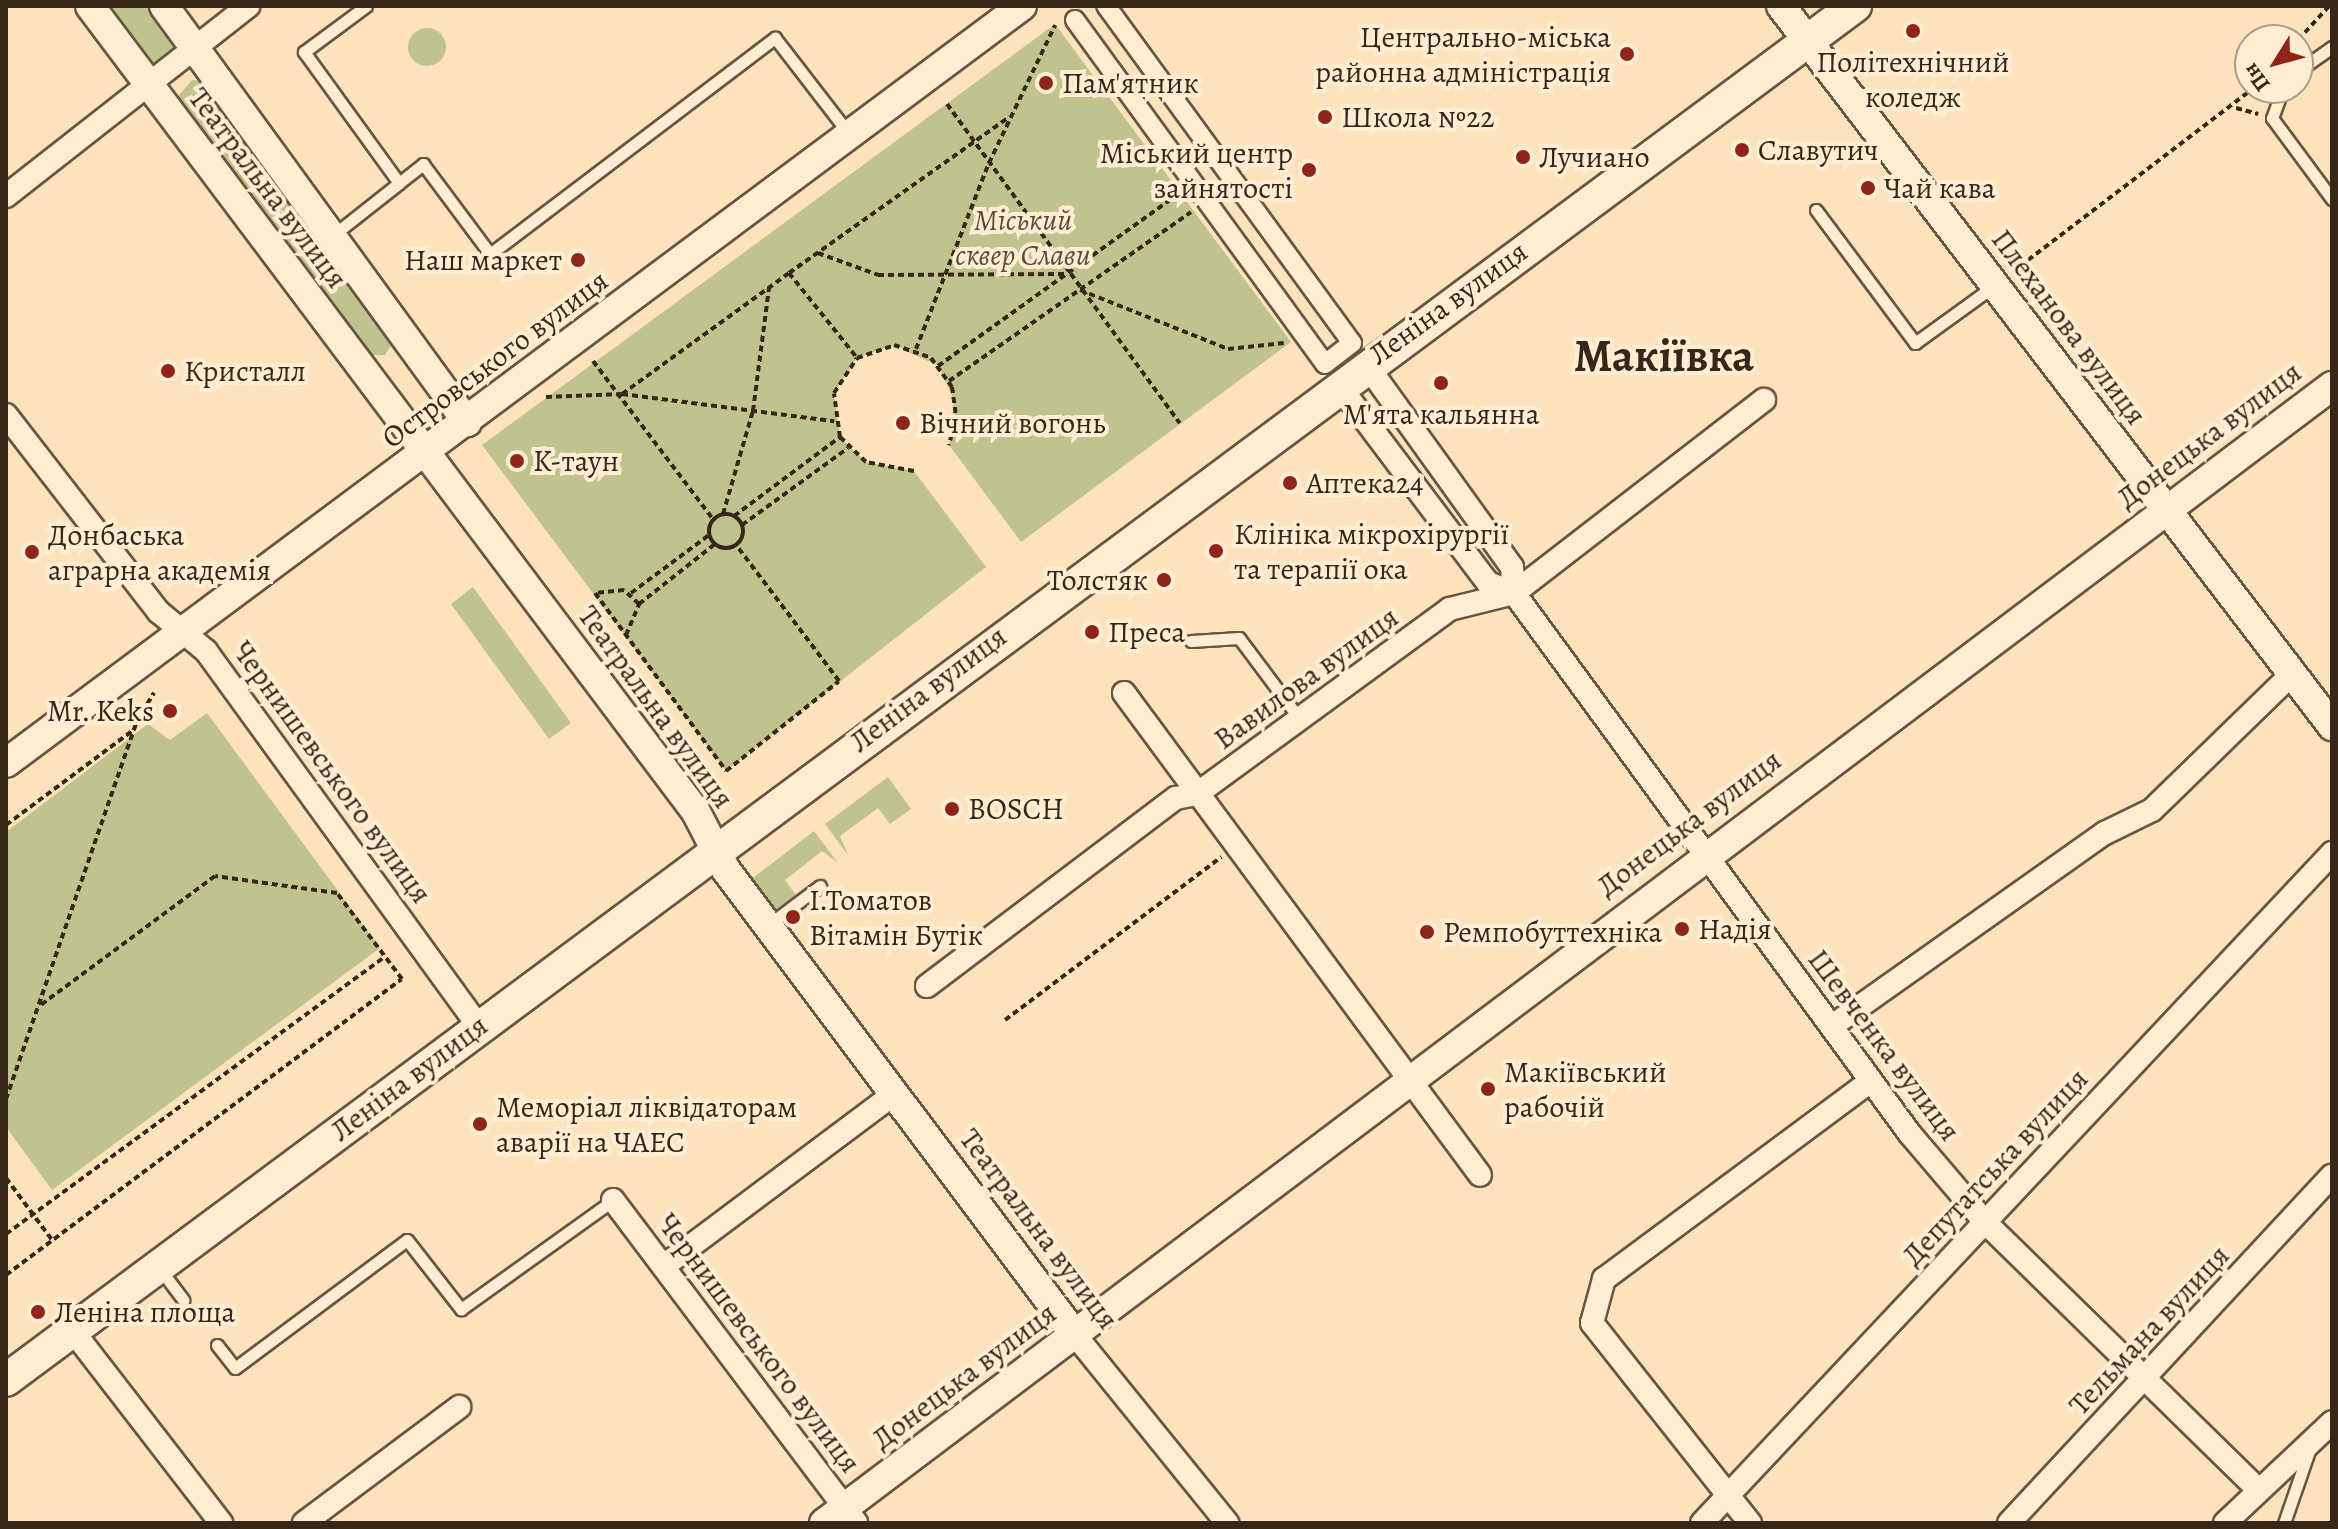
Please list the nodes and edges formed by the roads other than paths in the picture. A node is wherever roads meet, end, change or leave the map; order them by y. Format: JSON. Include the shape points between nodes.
{"nodes":[{"id":1,"x":90,"y":6,"type":"edge"},
{"id":2,"x":164,"y":6,"type":"edge"},
{"id":3,"x":248,"y":6,"type":"edge"},
{"id":4,"x":366,"y":6,"type":"edge"},
{"id":5,"x":1022,"y":6,"type":"edge"},
{"id":6,"x":1106,"y":6,"type":"edge"},
{"id":7,"x":1781,"y":6,"type":"edge"},
{"id":8,"x":1855,"y":6,"type":"edge"},
{"id":9,"x":1075,"y":20,"type":"dead end"},
{"id":10,"x":1811,"y":37,"type":"junction"},
{"id":11,"x":2332,"y":47,"type":"edge"},
{"id":12,"x":198,"y":51,"type":"junction"},
{"id":13,"x":2314,"y":60,"type":"edge"},
{"id":14,"x":150,"y":87,"type":"junction"},
{"id":15,"x":2277,"y":104,"type":"edge"},
{"id":16,"x":850,"y":135,"type":"junction"},
{"id":17,"x":399,"y":183,"type":"junction"},
{"id":18,"x":6,"y":196,"type":"edge"},
{"id":19,"x":2332,"y":199,"type":"edge"},
{"id":20,"x":1816,"y":210,"type":"dead end"},
{"id":21,"x":332,"y":237,"type":"junction"},
{"id":22,"x":1995,"y":284,"type":"junction"},
{"id":23,"x":1366,"y":364,"type":"junction"},
{"id":24,"x":1338,"y":384,"type":"junction"},
{"id":25,"x":2332,"y":386,"type":"edge"},
{"id":26,"x":1764,"y":400,"type":"dead end"},
{"id":27,"x":6,"y":415,"type":"edge"},
{"id":28,"x":467,"y":422,"type":"junction"},
{"id":29,"x":424,"y":455,"type":"junction"},
{"id":30,"x":2164,"y":510,"type":"junction"},
{"id":31,"x":1514,"y":593,"type":"junction"},
{"id":32,"x":180,"y":631,"type":"junction"},
{"id":33,"x":1191,"y":641,"type":"dead end"},
{"id":34,"x":2289,"y":677,"type":"junction"},
{"id":35,"x":1124,"y":693,"type":"dead end"},
{"id":36,"x":1301,"y":721,"type":"junction"},
{"id":37,"x":2332,"y":726,"type":"edge"},
{"id":38,"x":6,"y":763,"type":"edge"},
{"id":39,"x":1197,"y":794,"type":"junction"},
{"id":40,"x":715,"y":848,"type":"junction"},
{"id":41,"x":1705,"y":853,"type":"junction"},
{"id":42,"x":2332,"y":853,"type":"edge"},
{"id":43,"x":820,"y":886,"type":"dead end"},
{"id":44,"x":767,"y":925,"type":"junction"},
{"id":45,"x":927,"y":986,"type":"dead end"},
{"id":46,"x":478,"y":1026,"type":"junction"},
{"id":47,"x":1832,"y":1026,"type":"junction"},
{"id":48,"x":1409,"y":1079,"type":"junction"},
{"id":49,"x":1871,"y":1081,"type":"junction"},
{"id":50,"x":894,"y":1094,"type":"junction"},
{"id":51,"x":1480,"y":1175,"type":"dead end"},
{"id":52,"x":2332,"y":1176,"type":"edge"},
{"id":53,"x":613,"y":1200,"type":"joint"},
{"id":54,"x":1985,"y":1222,"type":"junction"},
{"id":55,"x":158,"y":1266,"type":"junction"},
{"id":56,"x":664,"y":1266,"type":"junction"},
{"id":57,"x":183,"y":1300,"type":"dead end"},
{"id":58,"x":72,"y":1330,"type":"junction"},
{"id":59,"x":1075,"y":1335,"type":"junction"},
{"id":60,"x":217,"y":1345,"type":"dead end"},
{"id":61,"x":6,"y":1380,"type":"edge"},
{"id":62,"x":2144,"y":1381,"type":"junction"},
{"id":63,"x":459,"y":1407,"type":"dead end"},
{"id":64,"x":2332,"y":1422,"type":"edge"},
{"id":65,"x":2313,"y":1442,"type":"junction"},
{"id":66,"x":2257,"y":1488,"type":"junction"},
{"id":67,"x":1724,"y":1498,"type":"junction"},
{"id":68,"x":842,"y":1518,"type":"edge"},
{"id":69,"x":221,"y":1523,"type":"edge"},
{"id":70,"x":304,"y":1523,"type":"edge"},
{"id":71,"x":1227,"y":1523,"type":"edge"},
{"id":72,"x":1702,"y":1523,"type":"edge"},
{"id":73,"x":1750,"y":1523,"type":"edge"},
{"id":74,"x":2009,"y":1523,"type":"edge"},
{"id":75,"x":2225,"y":1523,"type":"edge"},
{"id":76,"x":2284,"y":1523,"type":"edge"}],
"edges":[{"from":1,"to":14,"type":"street","name":"Театральна вулиця"},
{"from":2,"to":12,"type":"street","name":"Театральна вулиця"},
{"from":3,"to":12,"type":"street"},
{"from":4,"to":17,"type":"lane","via":[[304,52]]},
{"from":5,"to":16,"type":"street","name":"Островського вулиця"},
{"from":6,"to":9,"type":"street","via":[[1352,343],[1325,364]]},
{"from":7,"to":10,"type":"street","name":"Плеханова вулиця"},
{"from":8,"to":10,"type":"main road","name":"Леніна вулиця"},
{"from":10,"to":22,"type":"street","name":"Плеханова вулиця"},
{"from":10,"to":23,"type":"main road","name":"Леніна вулиця"},
{"from":11,"to":13,"type":"lane"},
{"from":12,"to":14,"type":"street"},
{"from":12,"to":21,"type":"street","name":"Театральна вулиця"},
{"from":14,"to":18,"type":"street"},
{"from":14,"to":29,"type":"street","name":"Театральна вулиця"},
{"from":15,"to":19,"type":"lane","via":[[2272,118]]},
{"from":16,"to":17,"type":"lane","via":[[775,38],[490,254],[423,164]]},
{"from":16,"to":28,"type":"street","name":"Островського вулиця"},
{"from":17,"to":21,"type":"lane"},
{"from":20,"to":22,"type":"lane","via":[[1915,343]]},
{"from":21,"to":28,"type":"street","name":"Театральна вулиця"},
{"from":22,"to":30,"type":"street","name":"Плеханова вулиця"},
{"from":23,"to":24,"type":"main road","name":"Леніна вулиця"},
{"from":23,"to":31,"type":"street","name":"Шевченка вулиця","via":[[1512,567]]},
{"from":24,"to":31,"type":"street","name":"Шевченка вулиця","via":[[1488,583]]},
{"from":24,"to":40,"type":"main road","name":"Леніна вулиця"},
{"from":25,"to":30,"type":"street","name":"Донецька вулиця"},
{"from":26,"to":31,"type":"street","name":"Вавилова вулиця"},
{"from":27,"to":32,"type":"street","name":"Чернишевського вулиця"},
{"from":28,"to":29,"type":"street","name":"Островського вулиця"},
{"from":29,"to":32,"type":"street","name":"Островського вулиця"},
{"from":29,"to":40,"type":"street","name":"Театральна вулиця","via":[[696,812]]},
{"from":30,"to":34,"type":"street","name":"Плеханова вулиця"},
{"from":30,"to":41,"type":"street","name":"Донецька вулиця"},
{"from":31,"to":36,"type":"street","name":"Вавилова вулиця","via":[[1450,609]]},
{"from":31,"to":41,"type":"street","name":"Шевченка вулиця"},
{"from":32,"to":38,"type":"street","name":"Островського вулиця"},
{"from":32,"to":46,"type":"street","name":"Чернишевського вулиця","via":[[206,651]]},
{"from":33,"to":36,"type":"lane","via":[[1239,638]]},
{"from":34,"to":37,"type":"street","name":"Плеханова вулиця"},
{"from":34,"to":47,"type":"street","via":[[2152,810],[2105,833]]},
{"from":35,"to":39,"type":"street"},
{"from":36,"to":39,"type":"street","name":"Вавилова вулиця"},
{"from":39,"to":45,"type":"street","name":"Вавилова вулиця","via":[[1176,798]]},
{"from":39,"to":48,"type":"street"},
{"from":40,"to":44,"type":"street","name":"Театральна вулиця"},
{"from":40,"to":46,"type":"main road","name":"Леніна вулиця"},
{"from":41,"to":47,"type":"street","name":"Шевченка вулиця"},
{"from":41,"to":48,"type":"street","name":"Донецька вулиця"},
{"from":42,"to":54,"type":"street","name":"Депутатська вулиця"},
{"from":43,"to":44,"type":"lane"},
{"from":44,"to":50,"type":"street","name":"Театральна вулиця"},
{"from":46,"to":55,"type":"main road","name":"Леніна вулиця"},
{"from":47,"to":49,"type":"street","name":"Шевченка вулиця"},
{"from":48,"to":51,"type":"street"},
{"from":48,"to":59,"type":"street","name":"Донецька вулиця"},
{"from":49,"to":54,"type":"street","name":"Шевченка вулиця"},
{"from":49,"to":67,"type":"street","via":[[1604,1279],[1592,1323]]},
{"from":50,"to":56,"type":"street"},
{"from":50,"to":59,"type":"street","name":"Театральна вулиця"},
{"from":52,"to":62,"type":"street","name":"Тельмана вулиця"},
{"from":53,"to":56,"type":"street","name":"Чернишевського вулиця"},
{"from":53,"to":60,"type":"lane","via":[[461,1309],[407,1240],[235,1368]]},
{"from":54,"to":62,"type":"street","name":"Шевченка вулиця"},
{"from":54,"to":67,"type":"street","name":"Депутатська вулиця"},
{"from":55,"to":57,"type":"lane"},
{"from":55,"to":58,"type":"main road","name":"Леніна вулиця"},
{"from":56,"to":68,"type":"street","name":"Чернишевського вулиця"},
{"from":58,"to":61,"type":"main road","name":"Леніна вулиця"},
{"from":58,"to":69,"type":"street"},
{"from":59,"to":68,"type":"street","name":"Донецька вулиця"},
{"from":59,"to":71,"type":"street","name":"Театральна вулиця"},
{"from":62,"to":66,"type":"street","name":"Шевченка вулиця"},
{"from":62,"to":74,"type":"street","name":"Тельмана вулиця"},
{"from":63,"to":70,"type":"street"},
{"from":64,"to":65,"type":"street"},
{"from":65,"to":66,"type":"street"},
{"from":65,"to":76,"type":"lane"},
{"from":66,"to":75,"type":"street"},
{"from":67,"to":72,"type":"street","name":"Депутатська вулиця"},
{"from":67,"to":73,"type":"street"}]}
